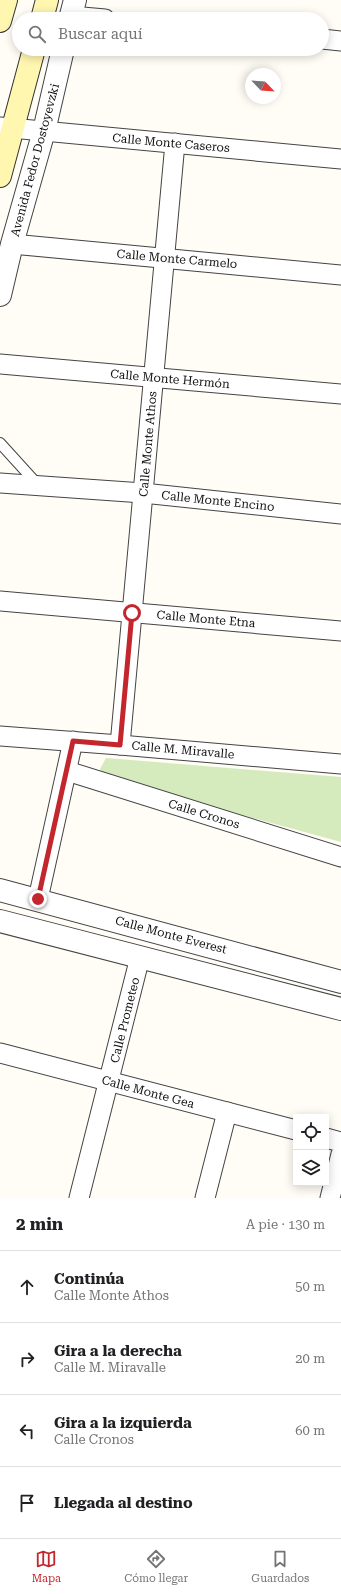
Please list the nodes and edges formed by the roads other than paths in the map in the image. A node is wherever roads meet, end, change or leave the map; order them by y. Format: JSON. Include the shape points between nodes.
{"nodes":[{"id":1,"x":6,"y":0,"type":"edge"},
{"id":2,"x":47,"y":0,"type":"edge"},
{"id":3,"x":44,"y":12,"type":"edge"},
{"id":4,"x":0,"y":21,"type":"edge"},
{"id":5,"x":329,"y":40,"type":"edge"},
{"id":6,"x":341,"y":41,"type":"edge"},
{"id":7,"x":32,"y":56,"type":"edge"},
{"id":8,"x":61,"y":56,"type":"edge"},
{"id":9,"x":6,"y":128,"type":"edge"},
{"id":10,"x":44,"y":131,"type":"junction"},
{"id":11,"x":175,"y":143,"type":"junction"},
{"id":12,"x":341,"y":159,"type":"edge"},
{"id":13,"x":0,"y":176,"type":"edge"},
{"id":14,"x":12,"y":244,"type":"junction"},
{"id":15,"x":165,"y":258,"type":"junction"},
{"id":16,"x":341,"y":275,"type":"edge"},
{"id":17,"x":0,"y":295,"type":"edge"},
{"id":18,"x":0,"y":364,"type":"edge"},
{"id":19,"x":154,"y":378,"type":"junction"},
{"id":20,"x":341,"y":394,"type":"edge"},
{"id":21,"x":0,"y":443,"type":"edge"},
{"id":22,"x":0,"y":483,"type":"edge"},
{"id":23,"x":39,"y":486,"type":"junction"},
{"id":24,"x":143,"y":493,"type":"junction"},
{"id":25,"x":341,"y":514,"type":"edge"},
{"id":26,"x":0,"y":601,"type":"edge"},
{"id":27,"x":132,"y":613,"type":"junction"},
{"id":28,"x":341,"y":631,"type":"edge"},
{"id":29,"x":0,"y":736,"type":"edge"},
{"id":30,"x":73,"y":741,"type":"junction"},
{"id":31,"x":120,"y":745,"type":"junction"},
{"id":32,"x":341,"y":764,"type":"edge"},
{"id":33,"x":67,"y":771,"type":"junction"},
{"id":34,"x":341,"y":857,"type":"edge"},
{"id":35,"x":0,"y":890,"type":"edge"},
{"id":36,"x":38,"y":899,"type":"junction"},
{"id":37,"x":0,"y":921,"type":"edge"},
{"id":38,"x":140,"y":957,"type":"junction"},
{"id":39,"x":340,"y":978,"type":"edge"},
{"id":40,"x":341,"y":1009,"type":"edge"},
{"id":41,"x":0,"y":1053,"type":"edge"},
{"id":42,"x":109,"y":1082,"type":"junction"},
{"id":43,"x":227,"y":1112,"type":"junction"},
{"id":44,"x":293,"y":1129,"type":"edge"},
{"id":45,"x":329,"y":1139,"type":"edge"},
{"id":46,"x":341,"y":1142,"type":"edge"},
{"id":47,"x":341,"y":1154,"type":"edge"},
{"id":48,"x":79,"y":1198,"type":"edge"},
{"id":49,"x":205,"y":1198,"type":"edge"},
{"id":50,"x":330,"y":1198,"type":"edge"}],
"edges":[{"from":1,"to":4,"type":"main road"},
{"from":2,"to":3,"type":"main road"},
{"from":5,"to":6,"type":"street"},
{"from":7,"to":9,"type":"main road"},
{"from":8,"to":10,"type":"street","name":"Avenida Fedor Dostoyevzki"},
{"from":9,"to":10,"type":"street","name":"Calle Monte Caseros"},
{"from":9,"to":13,"type":"main road"},
{"from":10,"to":11,"type":"street","name":"Calle Monte Caseros"},
{"from":10,"to":14,"type":"street","name":"Avenida Fedor Dostoyevzki"},
{"from":11,"to":12,"type":"street","name":"Calle Monte Caseros"},
{"from":11,"to":15,"type":"street","name":"Calle Monte Athos"},
{"from":14,"to":15,"type":"street","name":"Calle Monte Carmelo"},
{"from":14,"to":17,"type":"street","name":"Avenida Fedor Dostoyevzki"},
{"from":15,"to":16,"type":"street","name":"Calle Monte Carmelo"},
{"from":15,"to":19,"type":"street","name":"Calle Monte Athos"},
{"from":18,"to":19,"type":"street","name":"Calle Monte Hermón"},
{"from":19,"to":20,"type":"street","name":"Calle Monte Hermón"},
{"from":19,"to":24,"type":"street","name":"Calle Monte Athos"},
{"from":21,"to":23,"type":"lane"},
{"from":22,"to":23,"type":"street","name":"Calle Monte Encino"},
{"from":23,"to":24,"type":"street","name":"Calle Monte Encino"},
{"from":24,"to":25,"type":"street","name":"Calle Monte Encino"},
{"from":24,"to":27,"type":"street","name":"Calle Monte Athos"},
{"from":26,"to":27,"type":"street","name":"Calle Monte Etna"},
{"from":27,"to":28,"type":"street","name":"Calle Monte Etna"},
{"from":27,"to":31,"type":"street","name":"Calle Monte Athos"},
{"from":29,"to":30,"type":"street","name":"Calle M. Miravalle"},
{"from":30,"to":31,"type":"street","name":"Calle M. Miravalle"},
{"from":30,"to":33,"type":"street"},
{"from":31,"to":32,"type":"street","name":"Calle M. Miravalle"},
{"from":33,"to":34,"type":"street","name":"Calle Cronos"},
{"from":33,"to":36,"type":"street"},
{"from":35,"to":36,"type":"street","name":"Calle Monte Everest"},
{"from":36,"to":39,"type":"street","name":"Calle Monte Everest"},
{"from":37,"to":38,"type":"street"},
{"from":38,"to":40,"type":"street"},
{"from":38,"to":42,"type":"street","name":"Calle Prometeo"},
{"from":41,"to":42,"type":"street","name":"Calle Monte Gea"},
{"from":42,"to":43,"type":"street","name":"Calle Monte Gea"},
{"from":42,"to":48,"type":"street","name":"Calle Prometeo"},
{"from":43,"to":44,"type":"street","name":"Calle Monte Gea"},
{"from":43,"to":49,"type":"street"},
{"from":45,"to":46,"type":"street"},
{"from":47,"to":50,"type":"street"}]}
